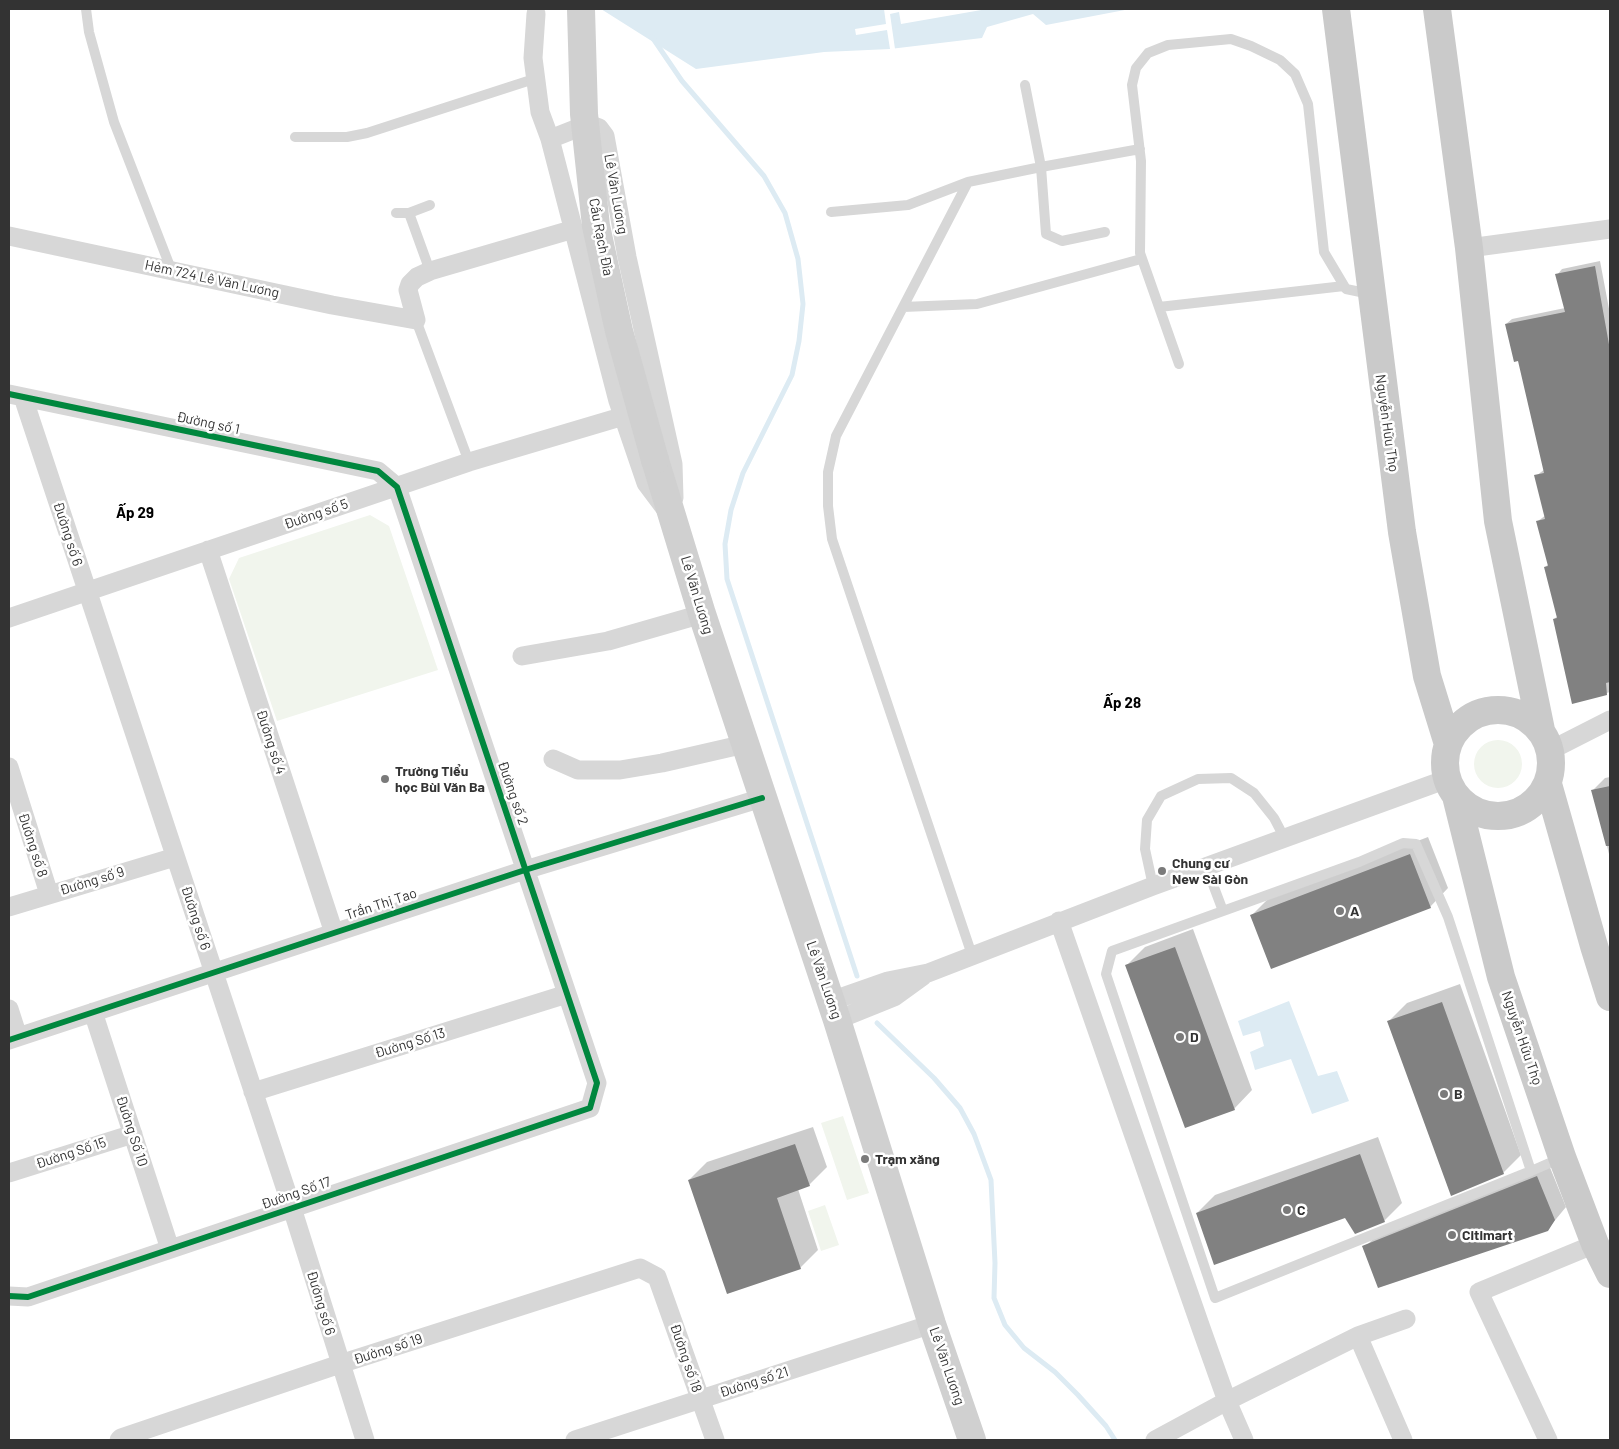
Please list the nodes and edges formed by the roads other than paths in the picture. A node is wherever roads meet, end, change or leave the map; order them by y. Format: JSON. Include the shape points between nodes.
{"nodes":[{"id":1,"x":86,"y":9,"type":"edge"},
{"id":2,"x":581,"y":9,"type":"edge"},
{"id":3,"x":1336,"y":9,"type":"edge"},
{"id":4,"x":1437,"y":9,"type":"edge"},
{"id":5,"x":536,"y":14,"type":"dead end"},
{"id":6,"x":534,"y":79,"type":"junction"},
{"id":7,"x":1025,"y":85,"type":"dead end"},
{"id":8,"x":295,"y":137,"type":"dead end"},
{"id":9,"x":550,"y":140,"type":"junction"},
{"id":10,"x":1140,"y":149,"type":"junction"},
{"id":11,"x":1041,"y":167,"type":"junction"},
{"id":12,"x":968,"y":182,"type":"junction"},
{"id":13,"x":430,"y":205,"type":"dead end"},
{"id":14,"x":831,"y":212,"type":"dead end"},
{"id":15,"x":396,"y":213,"type":"dead end"},
{"id":16,"x":410,"y":213,"type":"junction"},
{"id":17,"x":574,"y":229,"type":"junction"},
{"id":18,"x":1610,"y":229,"type":"edge"},
{"id":19,"x":1105,"y":232,"type":"dead end"},
{"id":20,"x":9,"y":236,"type":"edge"},
{"id":21,"x":1469,"y":248,"type":"junction"},
{"id":22,"x":1141,"y":259,"type":"junction"},
{"id":23,"x":171,"y":269,"type":"junction"},
{"id":24,"x":430,"y":271,"type":"junction"},
{"id":25,"x":1344,"y":286,"type":"junction"},
{"id":26,"x":1371,"y":294,"type":"junction"},
{"id":27,"x":903,"y":307,"type":"junction"},
{"id":28,"x":1159,"y":307,"type":"junction"},
{"id":29,"x":416,"y":320,"type":"junction"},
{"id":30,"x":1179,"y":364,"type":"dead end"},
{"id":31,"x":16,"y":396,"type":"edge"},
{"id":32,"x":624,"y":416,"type":"junction"},
{"id":33,"x":655,"y":460,"type":"joint"},
{"id":34,"x":469,"y":462,"type":"junction"},
{"id":35,"x":397,"y":487,"type":"junction"},
{"id":36,"x":674,"y":520,"type":"junction"},
{"id":37,"x":208,"y":550,"type":"junction"},
{"id":38,"x":88,"y":591,"type":"junction"},
{"id":39,"x":702,"y":614,"type":"junction"},
{"id":40,"x":9,"y":618,"type":"edge"},
{"id":41,"x":522,"y":656,"type":"dead end"},
{"id":42,"x":1610,"y":720,"type":"edge"},
{"id":43,"x":1546,"y":740,"type":"junction"},
{"id":44,"x":745,"y":744,"type":"junction"},
{"id":45,"x":1448,"y":744,"type":"junction"},
{"id":46,"x":553,"y":759,"type":"dead end"},
{"id":47,"x":9,"y":767,"type":"edge"},
{"id":48,"x":1548,"y":784,"type":"junction"},
{"id":49,"x":1452,"y":788,"type":"junction"},
{"id":50,"x":762,"y":798,"type":"junction"},
{"id":51,"x":1284,"y":837,"type":"junction"},
{"id":52,"x":175,"y":857,"type":"junction"},
{"id":53,"x":1206,"y":866,"type":"junction"},
{"id":54,"x":525,"y":870,"type":"junction"},
{"id":55,"x":1153,"y":886,"type":"junction"},
{"id":56,"x":49,"y":894,"type":"junction"},
{"id":57,"x":9,"y":907,"type":"edge"},
{"id":58,"x":1223,"y":911,"type":"junction"},
{"id":59,"x":1059,"y":922,"type":"junction"},
{"id":60,"x":334,"y":933,"type":"junction"},
{"id":61,"x":972,"y":955,"type":"junction"},
{"id":62,"x":214,"y":972,"type":"junction"},
{"id":63,"x":567,"y":994,"type":"junction"},
{"id":64,"x":1610,"y":994,"type":"edge"},
{"id":65,"x":9,"y":1009,"type":"edge"},
{"id":66,"x":834,"y":1010,"type":"junction"},
{"id":67,"x":93,"y":1012,"type":"junction"},
{"id":68,"x":13,"y":1039,"type":"edge"},
{"id":69,"x":253,"y":1092,"type":"junction"},
{"id":70,"x":590,"y":1108,"type":"joint"},
{"id":71,"x":133,"y":1134,"type":"junction"},
{"id":72,"x":1562,"y":1157,"type":"junction"},
{"id":73,"x":1531,"y":1171,"type":"junction"},
{"id":74,"x":9,"y":1173,"type":"edge"},
{"id":75,"x":292,"y":1208,"type":"junction"},
{"id":76,"x":1595,"y":1244,"type":"junction"},
{"id":77,"x":170,"y":1249,"type":"junction"},
{"id":78,"x":1610,"y":1274,"type":"edge"},
{"id":79,"x":658,"y":1277,"type":"joint"},
{"id":80,"x":9,"y":1296,"type":"edge"},
{"id":81,"x":1406,"y":1319,"type":"dead end"},
{"id":82,"x":932,"y":1324,"type":"junction"},
{"id":83,"x":1358,"y":1336,"type":"junction"},
{"id":84,"x":340,"y":1364,"type":"junction"},
{"id":85,"x":701,"y":1399,"type":"junction"},
{"id":86,"x":1227,"y":1400,"type":"junction"},
{"id":87,"x":119,"y":1440,"type":"edge"},
{"id":88,"x":365,"y":1440,"type":"edge"},
{"id":89,"x":575,"y":1440,"type":"edge"},
{"id":90,"x":714,"y":1440,"type":"edge"},
{"id":91,"x":972,"y":1440,"type":"edge"},
{"id":92,"x":1155,"y":1440,"type":"edge"},
{"id":93,"x":1244,"y":1440,"type":"edge"},
{"id":94,"x":1403,"y":1440,"type":"edge"},
{"id":95,"x":1548,"y":1440,"type":"edge"}],
"edges":[{"from":1,"to":23,"type":"lane","via":[[89,32],[114,122]]},
{"from":2,"to":33,"type":"main road","name":"Cầu Rạch Đỉa","bridge":true,"via":[[584,114],[596,226],[619,331]]},
{"from":3,"to":26,"type":"main road","name":"Nguyễn Hữu Thọ"},
{"from":4,"to":21,"type":"main road"},
{"from":5,"to":6,"type":"street","name":"Lê Văn Lương"},
{"from":6,"to":8,"type":"lane","via":[[367,133],[347,137]]},
{"from":6,"to":9,"type":"street","name":"Lê Văn Lương","via":[[540,112]]},
{"from":7,"to":11,"type":"lane"},
{"from":9,"to":17,"type":"street","name":"Lê Văn Lương"},
{"from":9,"to":36,"type":"street","name":"Lê Văn Lương","via":[[588,124],[599,128],[605,136],[629,266],[673,464]]},
{"from":10,"to":11,"type":"lane"},
{"from":10,"to":22,"type":"lane"},
{"from":10,"to":25,"type":"lane","via":[[1132,85],[1136,68],[1148,53],[1168,45],[1231,39],[1280,60],[1295,74],[1308,104],[1324,252]]},
{"from":11,"to":12,"type":"lane"},
{"from":11,"to":19,"type":"lane","via":[[1046,234],[1062,241]]},
{"from":12,"to":14,"type":"lane","via":[[908,205]]},
{"from":12,"to":27,"type":"lane"},
{"from":13,"to":16,"type":"lane"},
{"from":15,"to":16,"type":"lane"},
{"from":16,"to":24,"type":"lane"},
{"from":17,"to":24,"type":"street"},
{"from":17,"to":32,"type":"street","name":"Lê Văn Lương","via":[[611,378]]},
{"from":18,"to":21,"type":"street"},
{"from":20,"to":23,"type":"street","name":"Hẻm 724 Lê Văn Lương"},
{"from":21,"to":43,"type":"main road","via":[[1498,521]]},
{"from":22,"to":27,"type":"lane","via":[[977,304]]},
{"from":22,"to":28,"type":"lane"},
{"from":23,"to":29,"type":"street","name":"Hẻm 724 Lê Văn Lương"},
{"from":24,"to":29,"type":"street","via":[[417,277],[408,290]]},
{"from":25,"to":26,"type":"lane"},
{"from":25,"to":28,"type":"lane"},
{"from":26,"to":45,"type":"main road","name":"Nguyễn Hữu Thọ","via":[[1401,522],[1427,676]]},
{"from":27,"to":61,"type":"lane","via":[[836,436],[828,472],[828,506],[832,538]]},
{"from":28,"to":30,"type":"lane"},
{"from":29,"to":34,"type":"lane"},
{"from":31,"to":35,"type":"street","name":"Đường số 1","via":[[378,471]]},
{"from":31,"to":38,"type":"street","name":"Đường số 6"},
{"from":32,"to":34,"type":"street","name":"Đường số 5"},
{"from":32,"to":36,"type":"street","name":"Lê Văn Lương","via":[[646,483]]},
{"from":33,"to":36,"type":"main road","name":"Lê Văn Lương"},
{"from":34,"to":35,"type":"street","name":"Đường số 5"},
{"from":35,"to":37,"type":"street","name":"Đường số 5"},
{"from":35,"to":54,"type":"street","name":"Đường số 2"},
{"from":36,"to":39,"type":"main road","name":"Lê Văn Lương"},
{"from":37,"to":38,"type":"street","name":"Đường số 5"},
{"from":37,"to":60,"type":"street","name":"Đường số 4"},
{"from":38,"to":40,"type":"street","name":"Đường số 5"},
{"from":38,"to":52,"type":"street","name":"Đường số 6"},
{"from":39,"to":41,"type":"street","via":[[608,641]]},
{"from":39,"to":44,"type":"main road","name":"Lê Văn Lương"},
{"from":42,"to":43,"type":"street"},
{"from":43,"to":45,"type":"main road","via":[[1529,718],[1498,709],[1467,719]]},
{"from":43,"to":48,"type":"main road","via":[[1552,767]]},
{"from":44,"to":46,"type":"street","via":[[620,770],[578,770]]},
{"from":44,"to":50,"type":"main road","name":"Lê Văn Lương"},
{"from":45,"to":49,"type":"main road","via":[[1444,758]]},
{"from":47,"to":56,"type":"street","name":"Đường số 8"},
{"from":48,"to":49,"type":"main road","via":[[1530,805],[1505,816],[1487,815],[1470,808]]},
{"from":48,"to":64,"type":"main road"},
{"from":49,"to":51,"type":"street"},
{"from":49,"to":72,"type":"main road","name":"Nguyễn Hữu Thọ","via":[[1501,977]]},
{"from":50,"to":54,"type":"street","name":"Trần Thị Tao"},
{"from":50,"to":66,"type":"main road","name":"Lê Văn Lương"},
{"from":51,"to":53,"type":"street"},
{"from":51,"to":55,"type":"lane","via":[[1254,793],[1231,778],[1198,779],[1161,796],[1147,820],[1145,849]]},
{"from":52,"to":56,"type":"street","name":"Đường số 9"},
{"from":52,"to":62,"type":"street","name":"Đường số 6"},
{"from":53,"to":55,"type":"street"},
{"from":53,"to":58,"type":"lane"},
{"from":54,"to":60,"type":"street","name":"Trần Thị Tao"},
{"from":54,"to":63,"type":"street","name":"Đường số 2"},
{"from":55,"to":59,"type":"street"},
{"from":56,"to":57,"type":"street","name":"Đường số 9"},
{"from":58,"to":73,"type":"lane","via":[[1403,843],[1416,844],[1448,917]]},
{"from":58,"to":73,"type":"lane","via":[[1112,951],[1106,974],[1215,1298]]},
{"from":59,"to":61,"type":"street"},
{"from":59,"to":86,"type":"street"},
{"from":60,"to":62,"type":"street","name":"Trần Thị Tao"},
{"from":61,"to":66,"type":"street"},
{"from":62,"to":67,"type":"street","name":"Trần Thị Tao"},
{"from":62,"to":69,"type":"street","name":"Đường số 6"},
{"from":63,"to":69,"type":"street","name":"Đường Số 13"},
{"from":63,"to":70,"type":"street","name":"Đường số 2","via":[[596,1083]]},
{"from":65,"to":68,"type":"street"},
{"from":66,"to":82,"type":"main road","name":"Lê Văn Lương"},
{"from":67,"to":68,"type":"street","name":"Trần Thị Tao"},
{"from":67,"to":71,"type":"street","name":"Đường Số 10"},
{"from":69,"to":75,"type":"street","name":"Đường số 6"},
{"from":70,"to":75,"type":"street","name":"Đường Số 17"},
{"from":71,"to":74,"type":"street","name":"Đường Số 15"},
{"from":71,"to":77,"type":"street","name":"Đường Số 10"},
{"from":72,"to":73,"type":"lane"},
{"from":72,"to":76,"type":"main road","name":"Nguyễn Hữu Thọ"},
{"from":75,"to":77,"type":"street","name":"Đường Số 17"},
{"from":75,"to":84,"type":"street","name":"Đường số 6"},
{"from":76,"to":78,"type":"main road","name":"Nguyễn Hữu Thọ"},
{"from":76,"to":95,"type":"street","via":[[1479,1292]]},
{"from":77,"to":80,"type":"street","name":"Đường Số 17","via":[[28,1297]]},
{"from":79,"to":84,"type":"street","name":"Đường số 19","via":[[640,1268]]},
{"from":79,"to":85,"type":"street","name":"Đường số 18"},
{"from":81,"to":83,"type":"street"},
{"from":82,"to":85,"type":"street","name":"Đường số 21"},
{"from":82,"to":91,"type":"main road","name":"Lê Văn Lương"},
{"from":83,"to":86,"type":"street"},
{"from":83,"to":94,"type":"street"},
{"from":84,"to":87,"type":"street","name":"Đường số 19"},
{"from":84,"to":88,"type":"street","name":"Đường số 6"},
{"from":85,"to":89,"type":"street","name":"Đường số 21"},
{"from":85,"to":90,"type":"street","name":"Đường số 18"},
{"from":86,"to":92,"type":"street"},
{"from":86,"to":93,"type":"street"}]}
